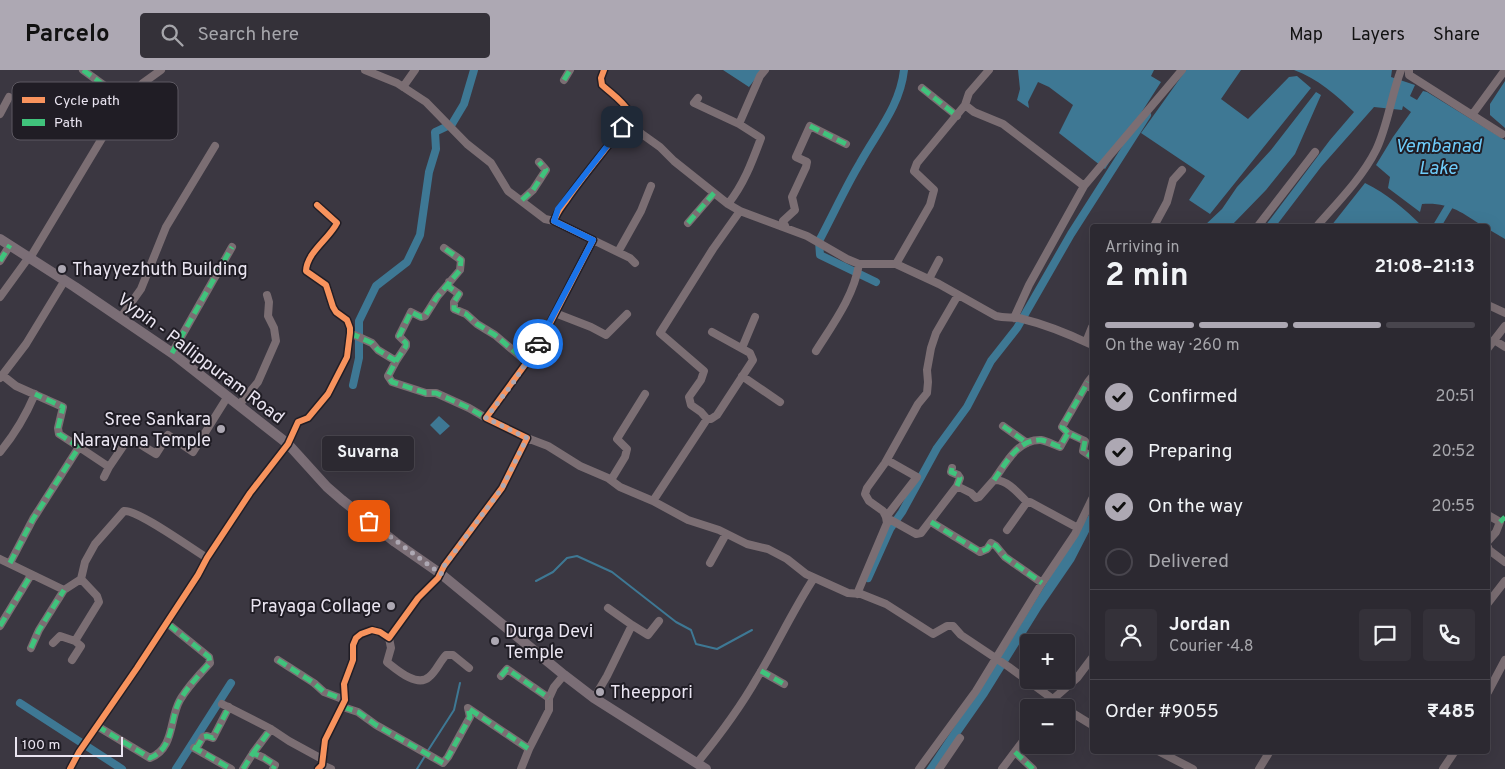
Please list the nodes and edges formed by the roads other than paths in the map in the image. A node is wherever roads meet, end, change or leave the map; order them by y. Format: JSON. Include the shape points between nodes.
{"nodes":[{"id":1,"x":83,"y":70,"type":"edge"},
{"id":2,"x":161,"y":70,"type":"edge"},
{"id":3,"x":365,"y":70,"type":"edge"},
{"id":4,"x":415,"y":70,"type":"edge"},
{"id":5,"x":570,"y":70,"type":"edge"},
{"id":6,"x":604,"y":70,"type":"edge"},
{"id":7,"x":765,"y":70,"type":"edge"},
{"id":8,"x":989,"y":70,"type":"edge"},
{"id":9,"x":1182,"y":70,"type":"edge"},
{"id":10,"x":1409,"y":70,"type":"edge"},
{"id":11,"x":1505,"y":70,"type":"edge"},
{"id":12,"x":1400,"y":72,"type":"edge"},
{"id":13,"x":564,"y":80,"type":"dead end"},
{"id":14,"x":100,"y":82,"type":"edge"},
{"id":15,"x":144,"y":82,"type":"edge"},
{"id":16,"x":403,"y":87,"type":"junction"},
{"id":17,"x":922,"y":88,"type":"dead end"},
{"id":18,"x":9,"y":97,"type":"dead end"},
{"id":19,"x":698,"y":98,"type":"dead end"},
{"id":20,"x":965,"y":104,"type":"junction"},
{"id":21,"x":0,"y":114,"type":"edge"},
{"id":22,"x":1472,"y":115,"type":"junction"},
{"id":23,"x":957,"y":116,"type":"junction"},
{"id":24,"x":628,"y":119,"type":"junction"},
{"id":25,"x":739,"y":124,"type":"junction"},
{"id":26,"x":1502,"y":134,"type":"dead end"},
{"id":27,"x":101,"y":140,"type":"edge"},
{"id":28,"x":846,"y":144,"type":"dead end"},
{"id":29,"x":215,"y":146,"type":"dead end"},
{"id":30,"x":1315,"y":152,"type":"dead end"},
{"id":31,"x":539,"y":162,"type":"dead end"},
{"id":32,"x":1182,"y":170,"type":"dead end"},
{"id":33,"x":651,"y":186,"type":"dead end"},
{"id":34,"x":1084,"y":186,"type":"junction"},
{"id":35,"x":714,"y":193,"type":"junction"},
{"id":36,"x":522,"y":200,"type":"junction"},
{"id":37,"x":728,"y":204,"type":"junction"},
{"id":38,"x":317,"y":206,"type":"dead end"},
{"id":39,"x":740,"y":211,"type":"junction"},
{"id":40,"x":554,"y":221,"type":"junction"},
{"id":41,"x":688,"y":224,"type":"dead end"},
{"id":42,"x":1155,"y":224,"type":"edge"},
{"id":43,"x":1260,"y":224,"type":"edge"},
{"id":44,"x":1319,"y":224,"type":"edge"},
{"id":45,"x":786,"y":228,"type":"junction"},
{"id":46,"x":0,"y":239,"type":"edge"},
{"id":47,"x":593,"y":240,"type":"junction"},
{"id":48,"x":10,"y":245,"type":"junction"},
{"id":49,"x":232,"y":246,"type":"dead end"},
{"id":50,"x":444,"y":248,"type":"dead end"},
{"id":51,"x":618,"y":252,"type":"junction"},
{"id":52,"x":30,"y":258,"type":"junction"},
{"id":53,"x":939,"y":260,"type":"dead end"},
{"id":54,"x":0,"y":262,"type":"edge"},
{"id":55,"x":635,"y":263,"type":"dead end"},
{"id":56,"x":859,"y":264,"type":"junction"},
{"id":57,"x":896,"y":264,"type":"junction"},
{"id":58,"x":65,"y":280,"type":"junction"},
{"id":59,"x":929,"y":280,"type":"junction"},
{"id":60,"x":449,"y":282,"type":"junction"},
{"id":61,"x":267,"y":295,"type":"dead end"},
{"id":62,"x":958,"y":295,"type":"junction"},
{"id":63,"x":0,"y":297,"type":"edge"},
{"id":64,"x":1490,"y":306,"type":"edge"},
{"id":65,"x":1504,"y":311,"type":"edge"},
{"id":66,"x":555,"y":312,"type":"junction"},
{"id":67,"x":627,"y":314,"type":"dead end"},
{"id":68,"x":121,"y":317,"type":"junction"},
{"id":69,"x":755,"y":318,"type":"dead end"},
{"id":70,"x":1019,"y":319,"type":"junction"},
{"id":71,"x":1505,"y":326,"type":"edge"},
{"id":72,"x":712,"y":332,"type":"dead end"},
{"id":73,"x":353,"y":334,"type":"junction"},
{"id":74,"x":1494,"y":340,"type":"junction"},
{"id":75,"x":1089,"y":343,"type":"edge"},
{"id":76,"x":1490,"y":345,"type":"edge"},
{"id":77,"x":1505,"y":346,"type":"edge"},
{"id":78,"x":742,"y":348,"type":"junction"},
{"id":79,"x":816,"y":351,"type":"dead end"},
{"id":80,"x":172,"y":352,"type":"junction"},
{"id":81,"x":396,"y":361,"type":"junction"},
{"id":82,"x":527,"y":362,"type":"junction"},
{"id":83,"x":1,"y":376,"type":"edge"},
{"id":84,"x":742,"y":376,"type":"junction"},
{"id":85,"x":1090,"y":379,"type":"edge"},
{"id":86,"x":35,"y":394,"type":"junction"},
{"id":87,"x":645,"y":394,"type":"dead end"},
{"id":88,"x":228,"y":396,"type":"junction"},
{"id":89,"x":780,"y":402,"type":"dead end"},
{"id":90,"x":239,"y":405,"type":"junction"},
{"id":91,"x":486,"y":418,"type":"junction"},
{"id":92,"x":707,"y":419,"type":"junction"},
{"id":93,"x":1003,"y":426,"type":"dead end"},
{"id":94,"x":1068,"y":433,"type":"junction"},
{"id":95,"x":527,"y":438,"type":"junction"},
{"id":96,"x":1027,"y":443,"type":"junction"},
{"id":97,"x":288,"y":444,"type":"junction"},
{"id":98,"x":79,"y":447,"type":"junction"},
{"id":99,"x":0,"y":452,"type":"edge"},
{"id":100,"x":1090,"y":456,"type":"edge"},
{"id":101,"x":887,"y":460,"type":"junction"},
{"id":102,"x":109,"y":467,"type":"junction"},
{"id":103,"x":952,"y":468,"type":"dead end"},
{"id":104,"x":104,"y":477,"type":"dead end"},
{"id":105,"x":611,"y":480,"type":"junction"},
{"id":106,"x":994,"y":480,"type":"junction"},
{"id":107,"x":957,"y":486,"type":"junction"},
{"id":108,"x":653,"y":501,"type":"junction"},
{"id":109,"x":1027,"y":502,"type":"junction"},
{"id":110,"x":1090,"y":503,"type":"edge"},
{"id":111,"x":1490,"y":516,"type":"edge"},
{"id":112,"x":1503,"y":519,"type":"edge"},
{"id":113,"x":891,"y":521,"type":"junction"},
{"id":114,"x":931,"y":522,"type":"junction"},
{"id":115,"x":1078,"y":528,"type":"junction"},
{"id":116,"x":1007,"y":530,"type":"dead end"},
{"id":117,"x":726,"y":534,"type":"junction"},
{"id":118,"x":1490,"y":539,"type":"edge"},
{"id":119,"x":1490,"y":551,"type":"edge"},
{"id":120,"x":0,"y":558,"type":"edge"},
{"id":121,"x":207,"y":558,"type":"junction"},
{"id":122,"x":1505,"y":562,"type":"edge"},
{"id":123,"x":10,"y":563,"type":"junction"},
{"id":124,"x":710,"y":563,"type":"dead end"},
{"id":125,"x":441,"y":574,"type":"junction"},
{"id":126,"x":31,"y":575,"type":"junction"},
{"id":127,"x":814,"y":578,"type":"junction"},
{"id":128,"x":81,"y":579,"type":"junction"},
{"id":129,"x":1505,"y":581,"type":"edge"},
{"id":130,"x":1042,"y":583,"type":"junction"},
{"id":131,"x":64,"y":590,"type":"junction"},
{"id":132,"x":857,"y":594,"type":"junction"},
{"id":133,"x":1490,"y":600,"type":"edge"},
{"id":134,"x":608,"y":608,"type":"dead end"},
{"id":135,"x":3,"y":613,"type":"edge"},
{"id":136,"x":659,"y":621,"type":"dead end"},
{"id":137,"x":167,"y":623,"type":"junction"},
{"id":138,"x":632,"y":625,"type":"junction"},
{"id":139,"x":0,"y":626,"type":"edge"},
{"id":140,"x":389,"y":638,"type":"junction"},
{"id":141,"x":75,"y":641,"type":"junction"},
{"id":142,"x":53,"y":643,"type":"dead end"},
{"id":143,"x":31,"y":648,"type":"dead end"},
{"id":144,"x":996,"y":659,"type":"junction"},
{"id":145,"x":72,"y":660,"type":"dead end"},
{"id":146,"x":278,"y":660,"type":"dead end"},
{"id":147,"x":1505,"y":660,"type":"edge"},
{"id":148,"x":1090,"y":661,"type":"edge"},
{"id":149,"x":469,"y":668,"type":"dead end"},
{"id":150,"x":761,"y":671,"type":"junction"},
{"id":151,"x":564,"y":675,"type":"junction"},
{"id":152,"x":502,"y":676,"type":"dead end"},
{"id":153,"x":784,"y":684,"type":"dead end"},
{"id":154,"x":1490,"y":688,"type":"edge"},
{"id":155,"x":550,"y":698,"type":"junction"},
{"id":156,"x":594,"y":698,"type":"junction"},
{"id":157,"x":1051,"y":699,"type":"edge"},
{"id":158,"x":1053,"y":699,"type":"edge"},
{"id":159,"x":344,"y":704,"type":"junction"},
{"id":160,"x":1075,"y":714,"type":"edge"},
{"id":161,"x":1090,"y":724,"type":"edge"},
{"id":162,"x":97,"y":726,"type":"junction"},
{"id":163,"x":271,"y":729,"type":"junction"},
{"id":164,"x":960,"y":738,"type":"dead end"},
{"id":165,"x":1020,"y":745,"type":"edge"},
{"id":166,"x":529,"y":749,"type":"junction"},
{"id":167,"x":1015,"y":752,"type":"junction"},
{"id":168,"x":253,"y":753,"type":"junction"},
{"id":169,"x":1164,"y":754,"type":"edge"},
{"id":170,"x":1268,"y":754,"type":"edge"},
{"id":171,"x":1452,"y":754,"type":"edge"},
{"id":172,"x":321,"y":764,"type":"edge"},
{"id":173,"x":702,"y":766,"type":"edge"},
{"id":174,"x":70,"y":769,"type":"edge"},
{"id":175,"x":231,"y":769,"type":"edge"},
{"id":176,"x":243,"y":769,"type":"edge"},
{"id":177,"x":273,"y":769,"type":"edge"},
{"id":178,"x":331,"y":769,"type":"edge"},
{"id":179,"x":521,"y":769,"type":"edge"},
{"id":180,"x":919,"y":769,"type":"edge"},
{"id":181,"x":939,"y":769,"type":"edge"},
{"id":182,"x":1002,"y":769,"type":"edge"},
{"id":183,"x":1033,"y":769,"type":"edge"},
{"id":184,"x":1193,"y":769,"type":"edge"},
{"id":185,"x":1259,"y":769,"type":"edge"},
{"id":186,"x":1443,"y":769,"type":"edge"}],
"edges":[{"from":1,"to":14,"type":"street"},
{"from":2,"to":15,"type":"street"},
{"from":3,"to":16,"type":"street"},
{"from":4,"to":16,"type":"street"},
{"from":5,"to":13,"type":"street"},
{"from":6,"to":24,"type":"street","via":[[602,85],[627,108],[630,113]]},
{"from":7,"to":25,"type":"street"},
{"from":8,"to":20,"type":"street","via":[[969,93]]},
{"from":9,"to":34,"type":"street"},
{"from":10,"to":22,"type":"street","via":[[1409,75]]},
{"from":11,"to":22,"type":"street"},
{"from":12,"to":44,"type":"street","via":[[1381,137],[1369,162]]},
{"from":16,"to":36,"type":"street","via":[[426,102],[491,163],[508,191]]},
{"from":17,"to":23,"type":"street"},
{"from":18,"to":21,"type":"street"},
{"from":19,"to":25,"type":"street","via":[[694,103]]},
{"from":20,"to":23,"type":"street"},
{"from":20,"to":34,"type":"street","via":[[974,112],[1003,124]]},
{"from":22,"to":26,"type":"street"},
{"from":23,"to":57,"type":"street","via":[[914,171],[934,190],[930,205]]},
{"from":24,"to":35,"type":"street","via":[[639,132]]},
{"from":24,"to":40,"type":"street","via":[[558,209]]},
{"from":25,"to":37,"type":"street","via":[[760,138],[750,168]]},
{"from":27,"to":52,"type":"street"},
{"from":28,"to":45,"type":"street","via":[[810,126],[796,157],[806,162],[806,168],[792,196],[795,210],[783,221]]},
{"from":29,"to":68,"type":"street","via":[[166,227],[141,290]]},
{"from":30,"to":43,"type":"street"},
{"from":31,"to":36,"type":"street","via":[[546,170]]},
{"from":32,"to":42,"type":"street","via":[[1174,180]]},
{"from":33,"to":51,"type":"street"},
{"from":34,"to":70,"type":"street","via":[[1029,285]]},
{"from":35,"to":37,"type":"street"},
{"from":35,"to":41,"type":"street"},
{"from":36,"to":40,"type":"street","via":[[545,219]]},
{"from":37,"to":39,"type":"street"},
{"from":38,"to":73,"type":"street","via":[[337,224],[319,245],[306,271],[326,285],[333,307],[347,320]]},
{"from":39,"to":45,"type":"street"},
{"from":39,"to":92,"type":"street","via":[[660,333],[704,371],[689,397],[691,405]]},
{"from":40,"to":47,"type":"street"},
{"from":45,"to":56,"type":"street"},
{"from":46,"to":48,"type":"main road","name":"Vypin - Pallippuram Road"},
{"from":47,"to":51,"type":"street"},
{"from":47,"to":66,"type":"street"},
{"from":48,"to":52,"type":"main road","name":"Vypin - Pallippuram Road"},
{"from":48,"to":54,"type":"street"},
{"from":49,"to":80,"type":"street"},
{"from":50,"to":60,"type":"street","via":[[461,260],[460,270]]},
{"from":51,"to":55,"type":"street"},
{"from":52,"to":58,"type":"main road","name":"Vypin - Pallippuram Road"},
{"from":52,"to":63,"type":"street"},
{"from":53,"to":59,"type":"street"},
{"from":56,"to":57,"type":"street"},
{"from":56,"to":79,"type":"street","via":[[857,279]]},
{"from":57,"to":59,"type":"street"},
{"from":58,"to":68,"type":"main road","name":"Vypin - Pallippuram Road"},
{"from":58,"to":83,"type":"street","via":[[26,344]]},
{"from":59,"to":62,"type":"street"},
{"from":60,"to":81,"type":"street","via":[[425,316],[411,312],[408,315],[399,336],[406,346]]},
{"from":60,"to":82,"type":"street","via":[[449,287],[459,294],[454,309],[495,335]]},
{"from":61,"to":90,"type":"street","via":[[268,316],[276,341],[258,382]]},
{"from":62,"to":70,"type":"street","via":[[996,316]]},
{"from":62,"to":101,"type":"street","via":[[931,348],[926,393]]},
{"from":64,"to":65,"type":"street"},
{"from":66,"to":67,"type":"street","via":[[606,335]]},
{"from":66,"to":82,"type":"street"},
{"from":68,"to":80,"type":"main road","name":"Vypin - Pallippuram Road"},
{"from":69,"to":78,"type":"street"},
{"from":70,"to":75,"type":"street","via":[[1056,329]]},
{"from":71,"to":74,"type":"street"},
{"from":72,"to":78,"type":"street"},
{"from":73,"to":81,"type":"street"},
{"from":73,"to":97,"type":"street","via":[[347,357],[328,394],[308,418],[298,422]]},
{"from":74,"to":76,"type":"street"},
{"from":74,"to":77,"type":"street"},
{"from":78,"to":84,"type":"street","via":[[750,353],[753,360]]},
{"from":80,"to":88,"type":"main road","name":"Vypin - Pallippuram Road"},
{"from":81,"to":91,"type":"street","via":[[388,376],[392,382],[436,393]]},
{"from":82,"to":91,"type":"street"},
{"from":83,"to":86,"type":"street"},
{"from":84,"to":89,"type":"street"},
{"from":84,"to":92,"type":"street","via":[[717,415]]},
{"from":85,"to":94,"type":"street","via":[[1062,427]]},
{"from":86,"to":98,"type":"street","via":[[63,407],[59,434]]},
{"from":86,"to":99,"type":"street","via":[[26,415]]},
{"from":87,"to":105,"type":"street","via":[[617,439],[627,449]]},
{"from":88,"to":90,"type":"main road","name":"Vypin - Pallippuram Road"},
{"from":88,"to":102,"type":"street","via":[[193,452],[168,435],[156,454],[128,439]]},
{"from":90,"to":97,"type":"main road","name":"Vypin - Pallippuram Road"},
{"from":91,"to":95,"type":"street"},
{"from":92,"to":108,"type":"street"},
{"from":93,"to":96,"type":"street"},
{"from":94,"to":96,"type":"street","via":[[1060,447],[1040,440]]},
{"from":94,"to":100,"type":"street","via":[[1085,441],[1083,451]]},
{"from":95,"to":105,"type":"street"},
{"from":95,"to":125,"type":"street","via":[[502,488]]},
{"from":96,"to":106,"type":"street","via":[[1008,460]]},
{"from":97,"to":121,"type":"street","via":[[250,493]]},
{"from":97,"to":125,"type":"main road","name":"Vypin - Pallippuram Road","via":[[327,486],[395,542]]},
{"from":98,"to":102,"type":"street"},
{"from":98,"to":123,"type":"street"},
{"from":101,"to":113,"type":"street","via":[[865,494]]},
{"from":101,"to":113,"type":"street","via":[[918,477]]},
{"from":102,"to":104,"type":"street"},
{"from":103,"to":107,"type":"street","via":[[951,472],[960,478]]},
{"from":105,"to":108,"type":"street"},
{"from":106,"to":107,"type":"street","via":[[976,498]]},
{"from":106,"to":109,"type":"street","via":[[1000,480]]},
{"from":107,"to":114,"type":"street"},
{"from":108,"to":117,"type":"street","via":[[688,520]]},
{"from":109,"to":115,"type":"street"},
{"from":109,"to":116,"type":"street"},
{"from":110,"to":115,"type":"street"},
{"from":111,"to":112,"type":"street"},
{"from":112,"to":118,"type":"street"},
{"from":113,"to":114,"type":"street","via":[[916,534]]},
{"from":113,"to":132,"type":"street"},
{"from":114,"to":130,"type":"street","via":[[980,552],[993,544],[1004,557]]},
{"from":115,"to":130,"type":"street"},
{"from":117,"to":124,"type":"street"},
{"from":117,"to":127,"type":"street","via":[[774,552]]},
{"from":119,"to":122,"type":"street"},
{"from":120,"to":123,"type":"street"},
{"from":121,"to":128,"type":"street","via":[[128,510],[95,544],[85,562]]},
{"from":121,"to":137,"type":"street"},
{"from":123,"to":126,"type":"street"},
{"from":125,"to":140,"type":"street","via":[[418,598]]},
{"from":125,"to":151,"type":"main road","name":"Vypin - Pallippuram Road"},
{"from":126,"to":131,"type":"street"},
{"from":126,"to":135,"type":"street"},
{"from":127,"to":132,"type":"street"},
{"from":127,"to":150,"type":"street"},
{"from":128,"to":131,"type":"street"},
{"from":128,"to":141,"type":"street","via":[[98,596],[99,602]]},
{"from":129,"to":133,"type":"street"},
{"from":130,"to":144,"type":"street"},
{"from":131,"to":143,"type":"street"},
{"from":132,"to":144,"type":"street","via":[[886,604],[933,634],[953,626]]},
{"from":134,"to":138,"type":"street"},
{"from":135,"to":139,"type":"street"},
{"from":136,"to":138,"type":"street","via":[[648,635]]},
{"from":137,"to":162,"type":"street"},
{"from":137,"to":162,"type":"street","via":[[209,657],[210,663],[179,701],[171,733],[158,755],[150,758]]},
{"from":138,"to":156,"type":"street"},
{"from":140,"to":149,"type":"street","via":[[391,648],[387,662],[415,680],[429,677],[446,655],[453,655]]},
{"from":140,"to":159,"type":"street","via":[[372,630],[356,638],[353,660],[344,684]]},
{"from":141,"to":142,"type":"street","via":[[60,636]]},
{"from":141,"to":145,"type":"street","via":[[81,646]]},
{"from":144,"to":157,"type":"street"},
{"from":144,"to":180,"type":"street"},
{"from":146,"to":159,"type":"street"},
{"from":147,"to":154,"type":"street"},
{"from":148,"to":158,"type":"street","via":[[1077,678]]},
{"from":150,"to":153,"type":"street"},
{"from":150,"to":173,"type":"street"},
{"from":151,"to":155,"type":"street"},
{"from":151,"to":156,"type":"main road","name":"Vypin - Pallippuram Road"},
{"from":152,"to":155,"type":"street","via":[[507,669]]},
{"from":155,"to":166,"type":"street","via":[[550,710]]},
{"from":156,"to":173,"type":"main road","name":"Vypin - Pallippuram Road"},
{"from":159,"to":166,"type":"street","via":[[442,763],[470,717],[468,708]]},
{"from":159,"to":172,"type":"street","via":[[326,740]]},
{"from":160,"to":161,"type":"street"},
{"from":162,"to":174,"type":"street"},
{"from":163,"to":168,"type":"street"},
{"from":163,"to":172,"type":"street"},
{"from":163,"to":175,"type":"street","via":[[225,706],[212,738],[204,737],[195,748]]},
{"from":164,"to":181,"type":"street"},
{"from":165,"to":167,"type":"street"},
{"from":166,"to":179,"type":"street"},
{"from":167,"to":182,"type":"street"},
{"from":167,"to":183,"type":"street"},
{"from":168,"to":176,"type":"street"},
{"from":168,"to":177,"type":"street","via":[[275,765]]},
{"from":169,"to":184,"type":"street"},
{"from":170,"to":185,"type":"street"},
{"from":171,"to":186,"type":"street"},
{"from":172,"to":178,"type":"street"}]}
